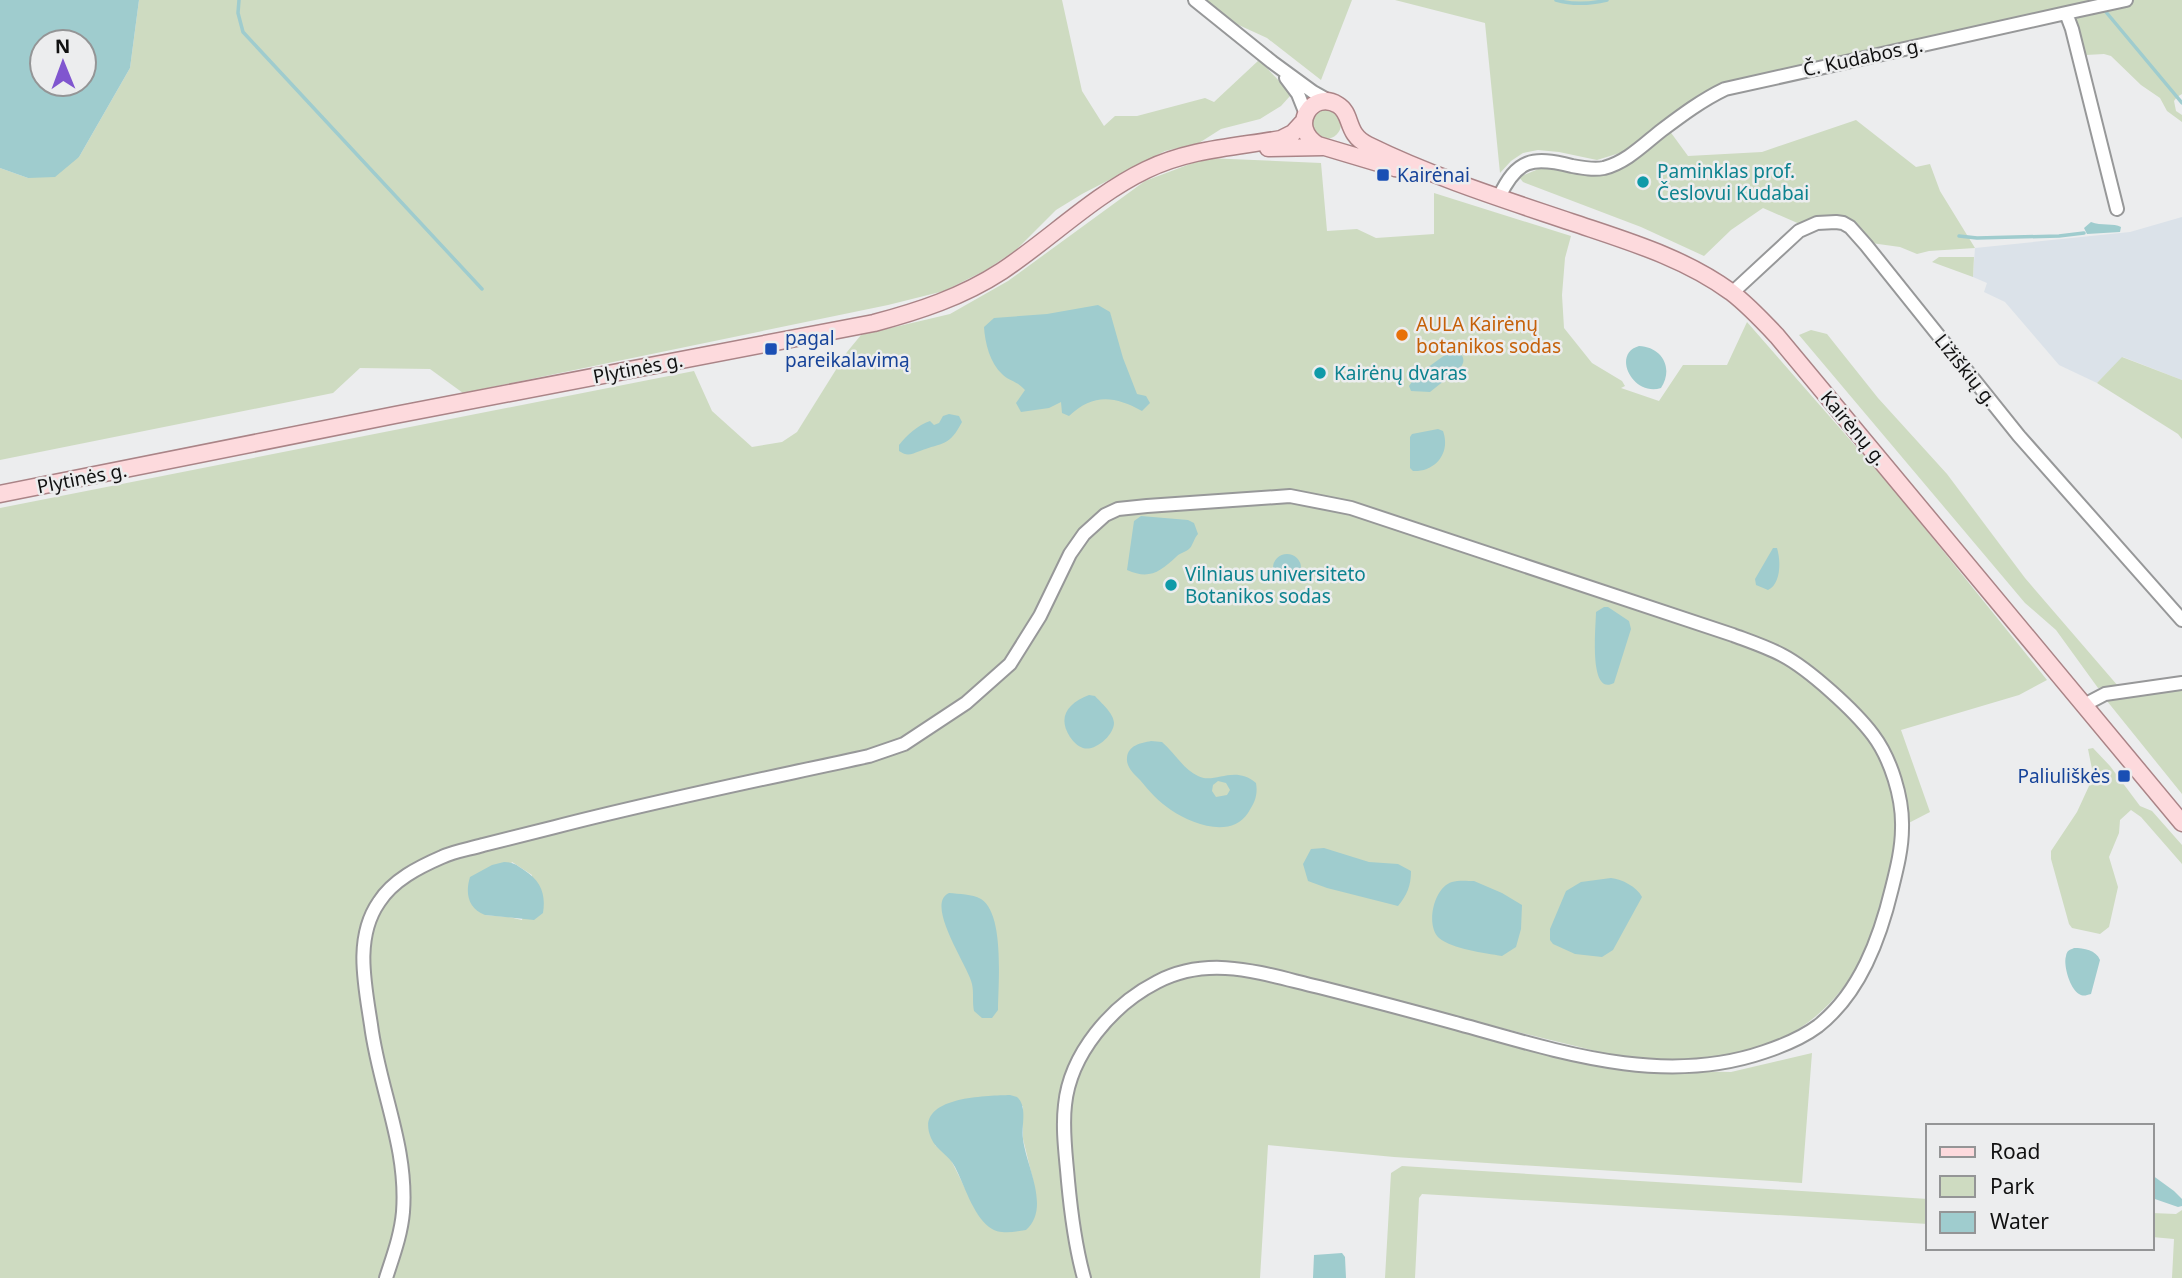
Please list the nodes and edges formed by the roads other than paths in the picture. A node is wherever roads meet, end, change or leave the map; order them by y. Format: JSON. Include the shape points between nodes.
{"nodes":[{"id":1,"x":1195,"y":0,"type":"edge"},
{"id":2,"x":2126,"y":0,"type":"edge"},
{"id":3,"x":2066,"y":13,"type":"junction"},
{"id":4,"x":1272,"y":62,"type":"junction"},
{"id":5,"x":1331,"y":102,"type":"junction"},
{"id":6,"x":1305,"y":117,"type":"junction"},
{"id":7,"x":1348,"y":123,"type":"junction"},
{"id":8,"x":1325,"y":146,"type":"junction"},
{"id":9,"x":1238,"y":147,"type":"junction"},
{"id":10,"x":1425,"y":172,"type":"junction"},
{"id":11,"x":1499,"y":197,"type":"junction"},
{"id":12,"x":2117,"y":209,"type":"dead end"},
{"id":13,"x":1732,"y":293,"type":"junction"},
{"id":14,"x":0,"y":494,"type":"edge"},
{"id":15,"x":2182,"y":620,"type":"edge"},
{"id":16,"x":2182,"y":682,"type":"edge"},
{"id":17,"x":2084,"y":705,"type":"junction"},
{"id":18,"x":2182,"y":823,"type":"edge"},
{"id":19,"x":386,"y":1278,"type":"edge"},
{"id":20,"x":1084,"y":1278,"type":"edge"}],
"edges":[{"from":1,"to":4,"type":"street"},
{"from":2,"to":3,"type":"street","name":"Č. Kudabos g."},
{"from":3,"to":11,"type":"street","name":"Č. Kudabos g.","via":[[1725,89],[1623,161],[1596,169],[1534,162],[1515,171]]},
{"from":3,"to":12,"type":"street"},
{"from":4,"to":5,"type":"street"},
{"from":4,"to":6,"type":"street","via":[[1298,94]]},
{"from":5,"to":6,"type":"main road","via":[[1317,104]]},
{"from":5,"to":7,"type":"main road","via":[[1343,110]]},
{"from":6,"to":8,"type":"main road","via":[[1311,141]]},
{"from":6,"to":9,"type":"main road","name":"Plytinės g.","via":[[1293,134]]},
{"from":7,"to":8,"type":"main road","via":[[1339,142]]},
{"from":7,"to":10,"type":"main road","name":"Kairėnų g.","via":[[1356,138]]},
{"from":8,"to":9,"type":"main road","name":"Plytinės g."},
{"from":8,"to":10,"type":"main road","name":"Kairėnų g.","via":[[1395,168]]},
{"from":9,"to":14,"type":"main road","name":"Plytinės g.","via":[[1184,155],[1143,172],[1002,271],[921,310],[874,323]]},
{"from":10,"to":11,"type":"main road","name":"Kairėnų g."},
{"from":11,"to":13,"type":"main road","name":"Kairėnų g.","via":[[1680,261]]},
{"from":13,"to":15,"type":"street","name":"Ližiškių g.","via":[[1799,231],[1828,222],[1850,227],[2019,436]]},
{"from":13,"to":17,"type":"main road","name":"Kairėnų g.","via":[[1777,336]]},
{"from":16,"to":17,"type":"street","via":[[2105,694]]},
{"from":17,"to":18,"type":"main road","name":"Kairėnų g."},
{"from":19,"to":20,"type":"street","via":[[398,1241],[403,1180],[372,1034],[363,967],[370,917],[396,883],[446,855],[904,744],[966,703],[1010,664],[1070,554],[1084,534],[1118,509],[1290,496],[1351,508],[1784,656],[1822,684],[1872,734],[1885,754],[1899,800],[1899,857],[1871,952],[1856,982],[1819,1025],[1754,1055],[1689,1066],[1642,1066],[1573,1055],[1273,976],[1206,966],[1177,973],[1120,1006],[1088,1044],[1068,1086],[1064,1138]]}]}
